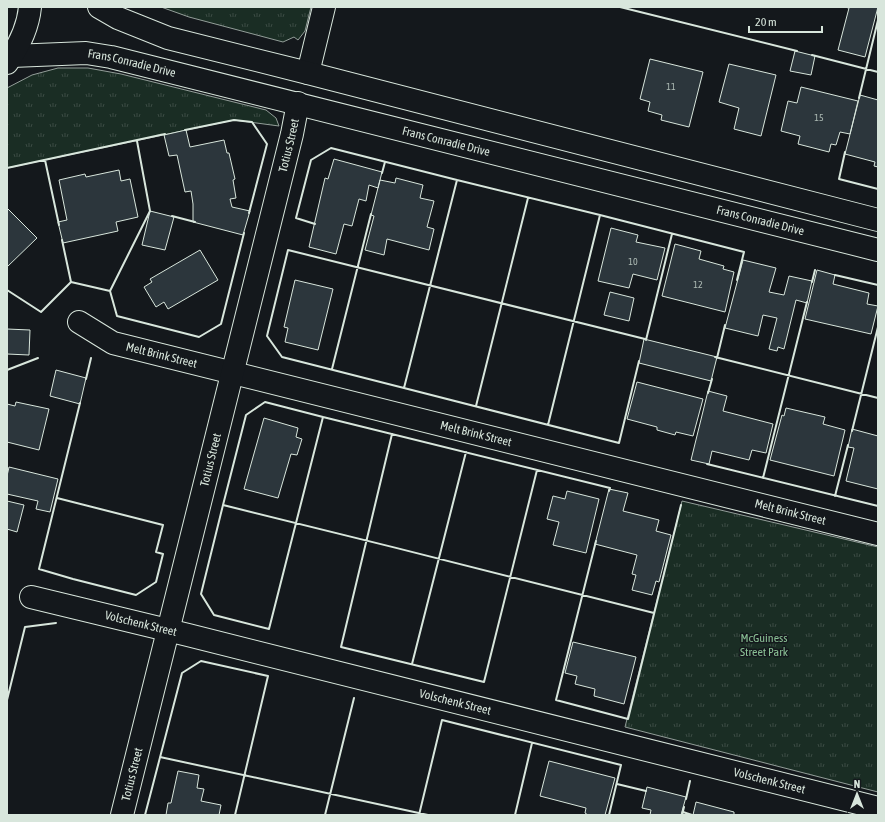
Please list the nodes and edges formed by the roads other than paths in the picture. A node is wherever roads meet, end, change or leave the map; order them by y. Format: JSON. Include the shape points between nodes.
{"nodes":[{"id":1,"x":30,"y":7,"type":"edge"},
{"id":2,"x":99,"y":7,"type":"edge"},
{"id":3,"x":324,"y":7,"type":"edge"},
{"id":4,"x":9,"y":60,"type":"edge"},
{"id":5,"x":308,"y":72,"type":"junction"},
{"id":6,"x":298,"y":104,"type":"junction"},
{"id":7,"x":878,"y":220,"type":"edge"},
{"id":8,"x":878,"y":250,"type":"edge"},
{"id":9,"x":79,"y":322,"type":"dead end"},
{"id":10,"x":233,"y":373,"type":"junction"},
{"id":11,"x":878,"y":534,"type":"edge"},
{"id":12,"x":31,"y":597,"type":"dead end"},
{"id":13,"x":168,"y":631,"type":"junction"},
{"id":14,"x":878,"y":808,"type":"edge"},
{"id":15,"x":122,"y":815,"type":"edge"}],
"edges":[{"from":1,"to":4,"type":"street","via":[[24,34]]},
{"from":2,"to":5,"type":"street","via":[[118,18],[168,38]]},
{"from":3,"to":5,"type":"street"},
{"from":4,"to":6,"type":"street","name":"Frans Conradie Drive","via":[[86,53]]},
{"from":5,"to":7,"type":"street"},
{"from":6,"to":8,"type":"street","name":"Frans Conradie Drive"},
{"from":6,"to":10,"type":"street","name":"Totius Street"},
{"from":9,"to":10,"type":"street","name":"Melt Brink Street","via":[[113,342]]},
{"from":10,"to":11,"type":"street","name":"Melt Brink Street"},
{"from":10,"to":13,"type":"street","name":"Totius Street"},
{"from":12,"to":13,"type":"street","name":"Volschenk Street"},
{"from":13,"to":14,"type":"street","name":"Volschenk Street"},
{"from":13,"to":15,"type":"street","name":"Totius Street"}]}
